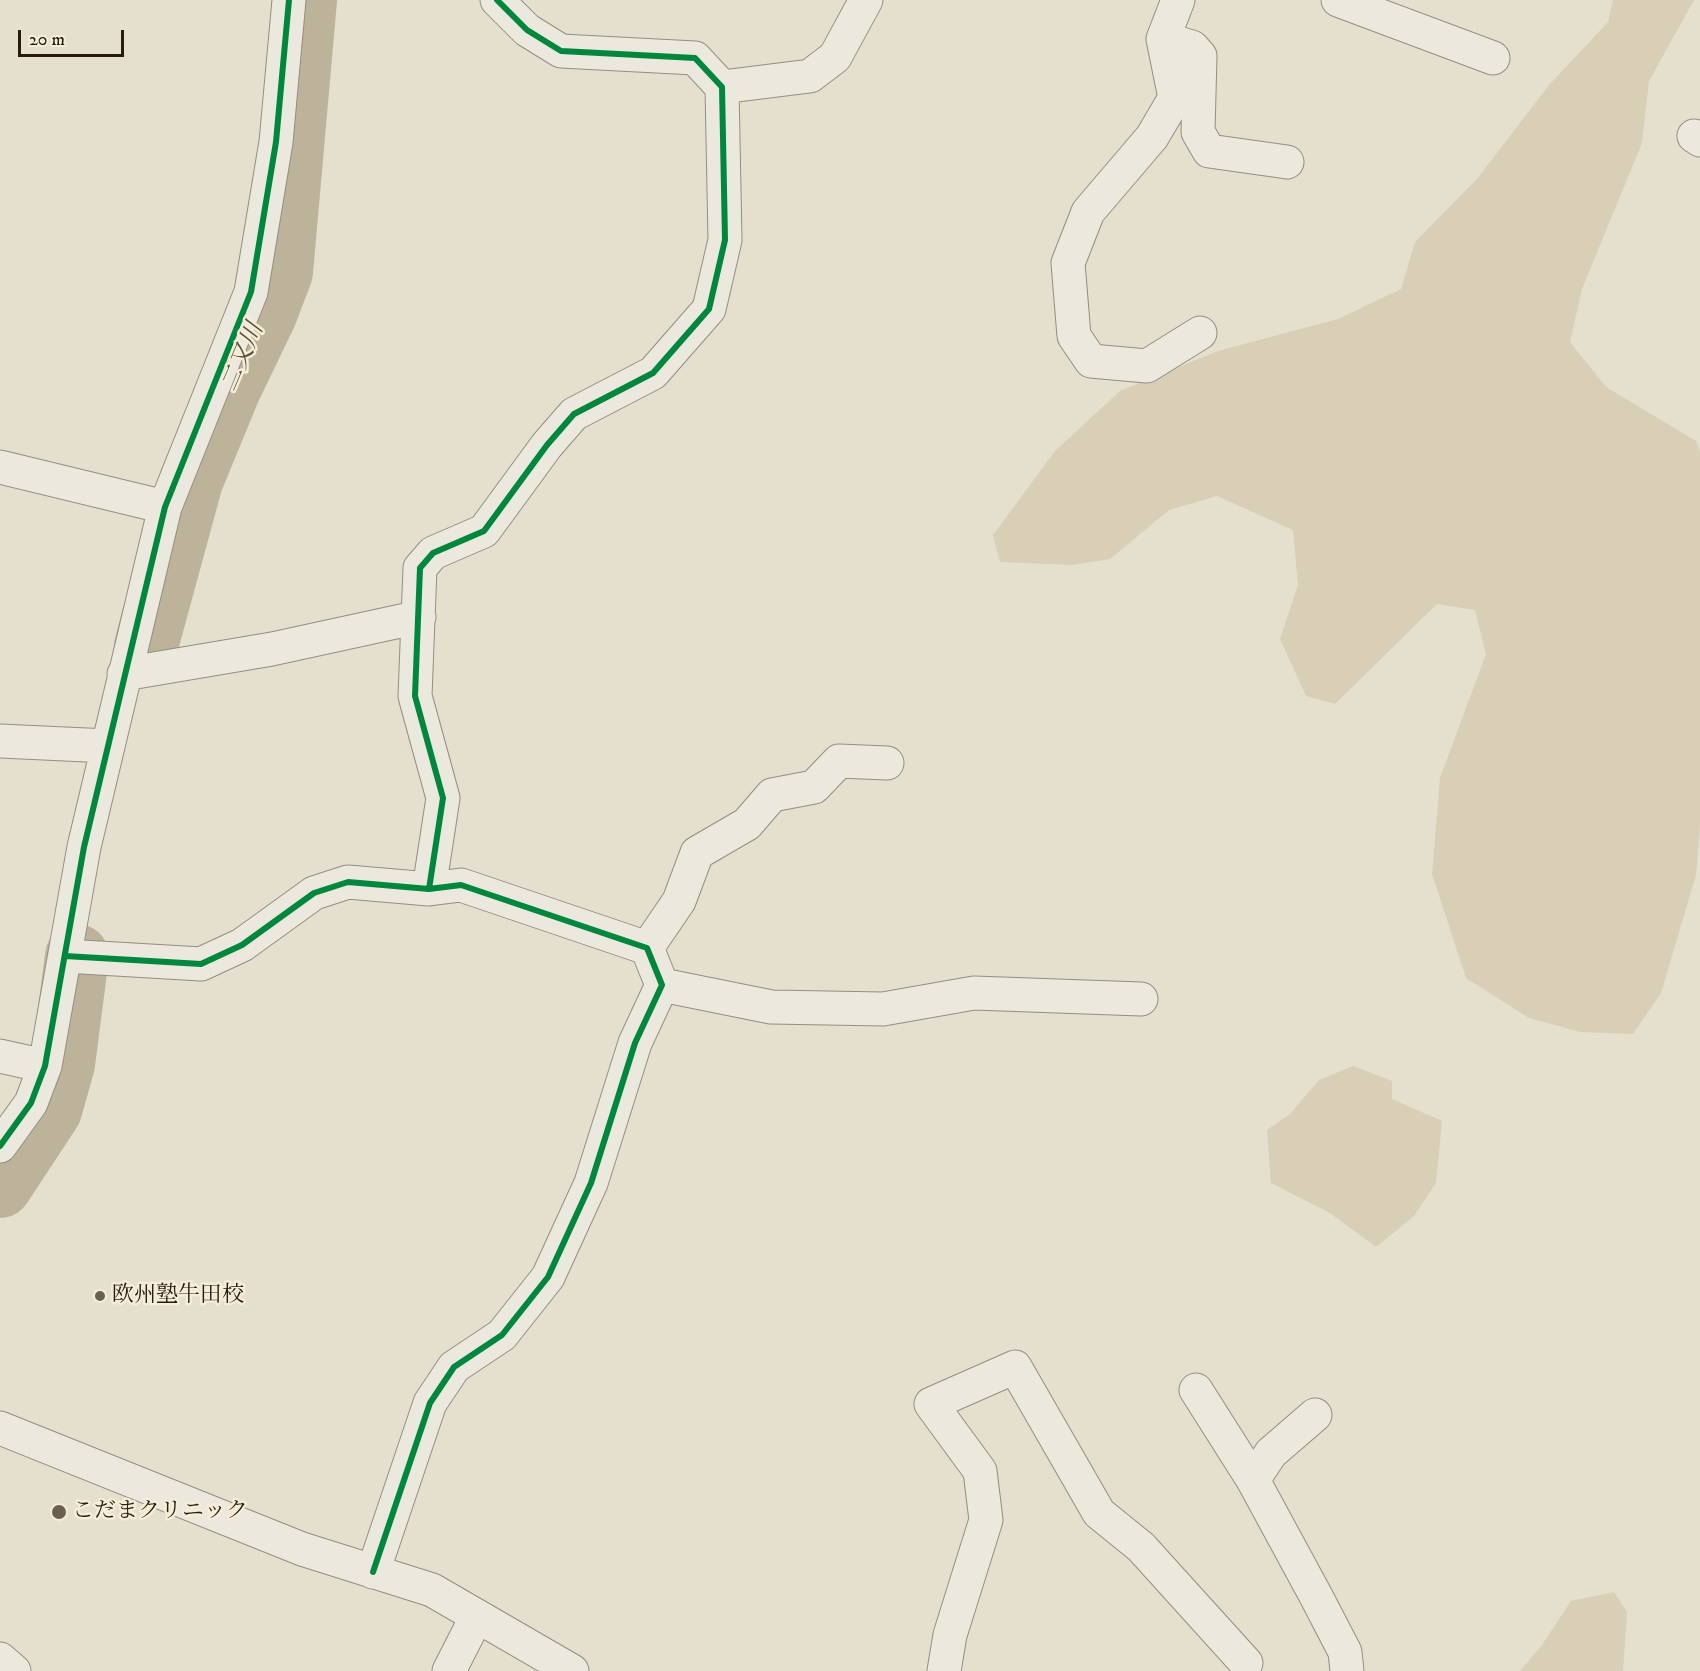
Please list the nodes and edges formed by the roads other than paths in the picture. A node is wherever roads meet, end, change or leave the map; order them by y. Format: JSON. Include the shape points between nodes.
{"nodes":[{"id":1,"x":289,"y":0,"type":"edge"},
{"id":2,"x":498,"y":0,"type":"edge"},
{"id":3,"x":866,"y":0,"type":"edge"},
{"id":4,"x":1178,"y":0,"type":"edge"},
{"id":5,"x":1338,"y":0,"type":"edge"},
{"id":6,"x":1163,"y":39,"type":"junction"},
{"id":7,"x":1493,"y":58,"type":"dead end"},
{"id":8,"x":722,"y":87,"type":"junction"},
{"id":9,"x":1287,"y":162,"type":"dead end"},
{"id":10,"x":1200,"y":333,"type":"dead end"},
{"id":11,"x":0,"y":467,"type":"edge"},
{"id":12,"x":165,"y":507,"type":"junction"},
{"id":13,"x":419,"y":617,"type":"junction"},
{"id":14,"x":124,"y":674,"type":"junction"},
{"id":15,"x":0,"y":741,"type":"edge"},
{"id":16,"x":108,"y":746,"type":"junction"},
{"id":17,"x":887,"y":763,"type":"dead end"},
{"id":18,"x":429,"y":889,"type":"junction"},
{"id":19,"x":647,"y":948,"type":"junction"},
{"id":20,"x":65,"y":956,"type":"junction"},
{"id":21,"x":662,"y":985,"type":"junction"},
{"id":22,"x":1141,"y":999,"type":"dead end"},
{"id":23,"x":0,"y":1056,"type":"edge"},
{"id":24,"x":45,"y":1066,"type":"junction"},
{"id":25,"x":0,"y":1146,"type":"edge"},
{"id":26,"x":1196,"y":1390,"type":"dead end"},
{"id":27,"x":1315,"y":1415,"type":"dead end"},
{"id":28,"x":0,"y":1428,"type":"edge"},
{"id":29,"x":1252,"y":1480,"type":"junction"},
{"id":30,"x":373,"y":1572,"type":"junction"},
{"id":31,"x":477,"y":1616,"type":"junction"},
{"id":32,"x":0,"y":1659,"type":"edge"},
{"id":33,"x":1246,"y":1663,"type":"dead end"},
{"id":34,"x":14,"y":1671,"type":"edge"},
{"id":35,"x":449,"y":1671,"type":"edge"},
{"id":36,"x":572,"y":1671,"type":"edge"},
{"id":37,"x":944,"y":1671,"type":"edge"},
{"id":38,"x":1347,"y":1671,"type":"edge"}],
"edges":[{"from":1,"to":12,"type":"street","via":[[276,142],[251,292]]},
{"from":2,"to":8,"type":"street","via":[[527,30],[561,51],[695,58]]},
{"from":3,"to":8,"type":"street","via":[[835,57],[810,76]]},
{"from":4,"to":6,"type":"street"},
{"from":5,"to":7,"type":"street"},
{"from":6,"to":9,"type":"street","via":[[1192,47],[1200,56],[1198,132],[1209,151]]},
{"from":6,"to":10,"type":"street","via":[[1175,98],[1152,137],[1088,212],[1068,263],[1074,336],[1090,361],[1147,366]]},
{"from":8,"to":13,"type":"street","via":[[725,240],[709,309],[653,373],[574,414],[484,531],[433,553],[420,568]]},
{"from":11,"to":12,"type":"street"},
{"from":12,"to":14,"type":"street"},
{"from":13,"to":14,"type":"street","via":[[272,649]]},
{"from":13,"to":18,"type":"street","via":[[416,696],[443,798]]},
{"from":14,"to":16,"type":"street"},
{"from":15,"to":16,"type":"street"},
{"from":16,"to":20,"type":"street","via":[[84,847]]},
{"from":17,"to":19,"type":"street","via":[[838,762],[814,787],[772,795],[747,824],[698,854],[679,901]]},
{"from":18,"to":19,"type":"street","via":[[461,885]]},
{"from":18,"to":20,"type":"street","via":[[348,882],[314,892],[242,945],[201,964]]},
{"from":19,"to":21,"type":"street"},
{"from":20,"to":24,"type":"street"},
{"from":21,"to":22,"type":"street","via":[[771,1007],[884,1009],[974,993]]},
{"from":21,"to":30,"type":"street","via":[[634,1043],[591,1183],[548,1277],[502,1335],[454,1367],[430,1403]]},
{"from":23,"to":24,"type":"street"},
{"from":24,"to":25,"type":"street","via":[[31,1103]]},
{"from":26,"to":29,"type":"street"},
{"from":27,"to":29,"type":"street","via":[[1271,1453]]},
{"from":28,"to":30,"type":"street","via":[[302,1549]]},
{"from":29,"to":38,"type":"street","via":[[1345,1652]]},
{"from":30,"to":31,"type":"street","via":[[432,1590]]},
{"from":31,"to":35,"type":"street"},
{"from":31,"to":36,"type":"street"},
{"from":32,"to":34,"type":"street"},
{"from":33,"to":37,"type":"street","via":[[1141,1546],[1100,1513],[1015,1367],[931,1404],[980,1472],[986,1520],[950,1635]]}]}
